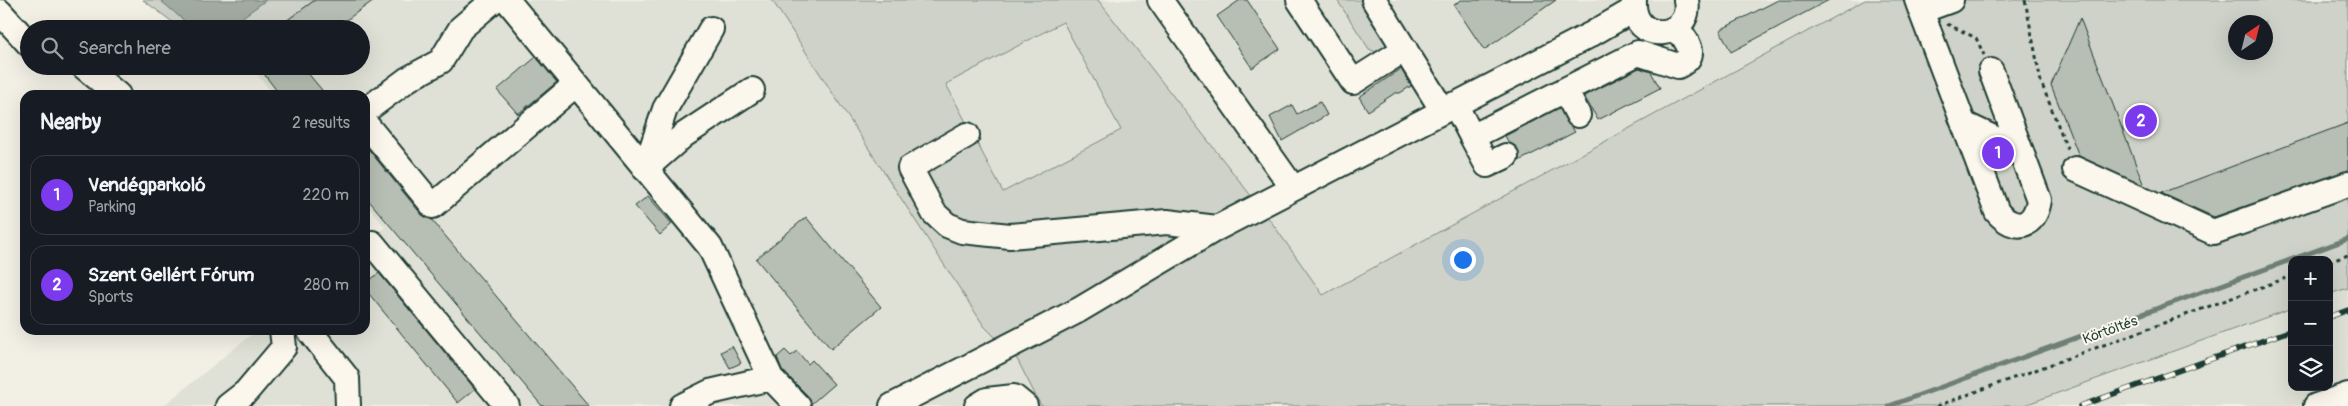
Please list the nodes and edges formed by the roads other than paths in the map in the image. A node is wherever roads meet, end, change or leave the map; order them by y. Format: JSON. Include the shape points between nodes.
{"nodes":[{"id":1,"x":494,"y":0,"type":"edge"},
{"id":2,"x":507,"y":0,"type":"edge"},
{"id":3,"x":1160,"y":0,"type":"edge"},
{"id":4,"x":1299,"y":0,"type":"edge"},
{"id":5,"x":1374,"y":0,"type":"edge"},
{"id":6,"x":1951,"y":0,"type":"edge"},
{"id":7,"x":1688,"y":1,"type":"edge"},
{"id":8,"x":1919,"y":6,"type":"edge"},
{"id":9,"x":1635,"y":11,"type":"edge"},
{"id":10,"x":0,"y":12,"type":"edge"},
{"id":11,"x":1677,"y":27,"type":"junction"},
{"id":12,"x":710,"y":29,"type":"dead end"},
{"id":13,"x":20,"y":34,"type":"edge"},
{"id":14,"x":1405,"y":49,"type":"junction"},
{"id":15,"x":1991,"y":71,"type":"road end"},
{"id":16,"x":94,"y":75,"type":"edge"},
{"id":17,"x":576,"y":84,"type":"junction"},
{"id":18,"x":112,"y":90,"type":"edge"},
{"id":19,"x":752,"y":90,"type":"dead end"},
{"id":20,"x":1564,"y":90,"type":"junction"},
{"id":21,"x":370,"y":107,"type":"edge"},
{"id":22,"x":1449,"y":108,"type":"junction"},
{"id":23,"x":1578,"y":115,"type":"dead end"},
{"id":24,"x":1964,"y":124,"type":"junction"},
{"id":25,"x":370,"y":129,"type":"edge"},
{"id":26,"x":967,"y":135,"type":"dead end"},
{"id":27,"x":1472,"y":137,"type":"junction"},
{"id":28,"x":2021,"y":151,"type":"junction"},
{"id":29,"x":1506,"y":156,"type":"dead end"},
{"id":30,"x":645,"y":169,"type":"junction"},
{"id":31,"x":2075,"y":169,"type":"road end"},
{"id":32,"x":2348,"y":184,"type":"edge"},
{"id":33,"x":1293,"y":188,"type":"junction"},
{"id":34,"x":1217,"y":228,"type":"junction"},
{"id":35,"x":372,"y":243,"type":"dead end"},
{"id":36,"x":283,"y":335,"type":"edge"},
{"id":37,"x":313,"y":335,"type":"edge"},
{"id":38,"x":770,"y":378,"type":"junction"},
{"id":39,"x":2348,"y":395,"type":"edge"},
{"id":40,"x":228,"y":406,"type":"edge"},
{"id":41,"x":348,"y":406,"type":"edge"},
{"id":42,"x":507,"y":406,"type":"edge"},
{"id":43,"x":682,"y":406,"type":"edge"},
{"id":44,"x":798,"y":406,"type":"edge"},
{"id":45,"x":892,"y":406,"type":"edge"},
{"id":46,"x":977,"y":406,"type":"edge"},
{"id":47,"x":1025,"y":406,"type":"edge"},
{"id":48,"x":2316,"y":406,"type":"edge"}],
"edges":[{"from":1,"to":21,"type":"street","via":[[462,28],[441,61],[408,79]]},
{"from":2,"to":17,"type":"street"},
{"from":3,"to":33,"type":"street"},
{"from":4,"to":14,"type":"street","via":[[1352,82]]},
{"from":5,"to":14,"type":"street"},
{"from":6,"to":8,"type":"street"},
{"from":7,"to":11,"type":"street"},
{"from":8,"to":24,"type":"street"},
{"from":9,"to":11,"type":"street","via":[[1647,30],[1668,32]]},
{"from":9,"to":22,"type":"street"},
{"from":10,"to":13,"type":"street"},
{"from":11,"to":20,"type":"street","via":[[1690,49],[1687,62],[1678,66],[1638,53]]},
{"from":12,"to":30,"type":"street","via":[[665,110]]},
{"from":14,"to":22,"type":"street"},
{"from":15,"to":28,"type":"street"},
{"from":16,"to":18,"type":"street"},
{"from":17,"to":25,"type":"street","via":[[433,206]]},
{"from":17,"to":30,"type":"street"},
{"from":19,"to":30,"type":"street","via":[[684,134]]},
{"from":20,"to":23,"type":"street"},
{"from":20,"to":27,"type":"street"},
{"from":22,"to":27,"type":"street"},
{"from":22,"to":33,"type":"street"},
{"from":24,"to":28,"type":"street"},
{"from":24,"to":28,"type":"street","via":[[1996,212],[2005,222],[2014,225],[2027,223],[2037,212],[2039,200]]},
{"from":26,"to":34,"type":"street","via":[[910,168],[934,213],[947,226],[962,231],[1010,236],[1167,222]]},
{"from":27,"to":29,"type":"street","via":[[1488,165]]},
{"from":30,"to":38,"type":"street","via":[[710,247]]},
{"from":31,"to":32,"type":"street","via":[[2213,232]]},
{"from":33,"to":34,"type":"street"},
{"from":34,"to":45,"type":"street","via":[[1079,310]]},
{"from":35,"to":42,"type":"street"},
{"from":36,"to":40,"type":"street","via":[[284,347],[246,392]]},
{"from":37,"to":41,"type":"street","via":[[347,378]]},
{"from":38,"to":43,"type":"street","via":[[710,392]]},
{"from":38,"to":44,"type":"street"},
{"from":39,"to":48,"type":"street"},
{"from":46,"to":47,"type":"street","via":[[988,400],[1014,397]]}]}
